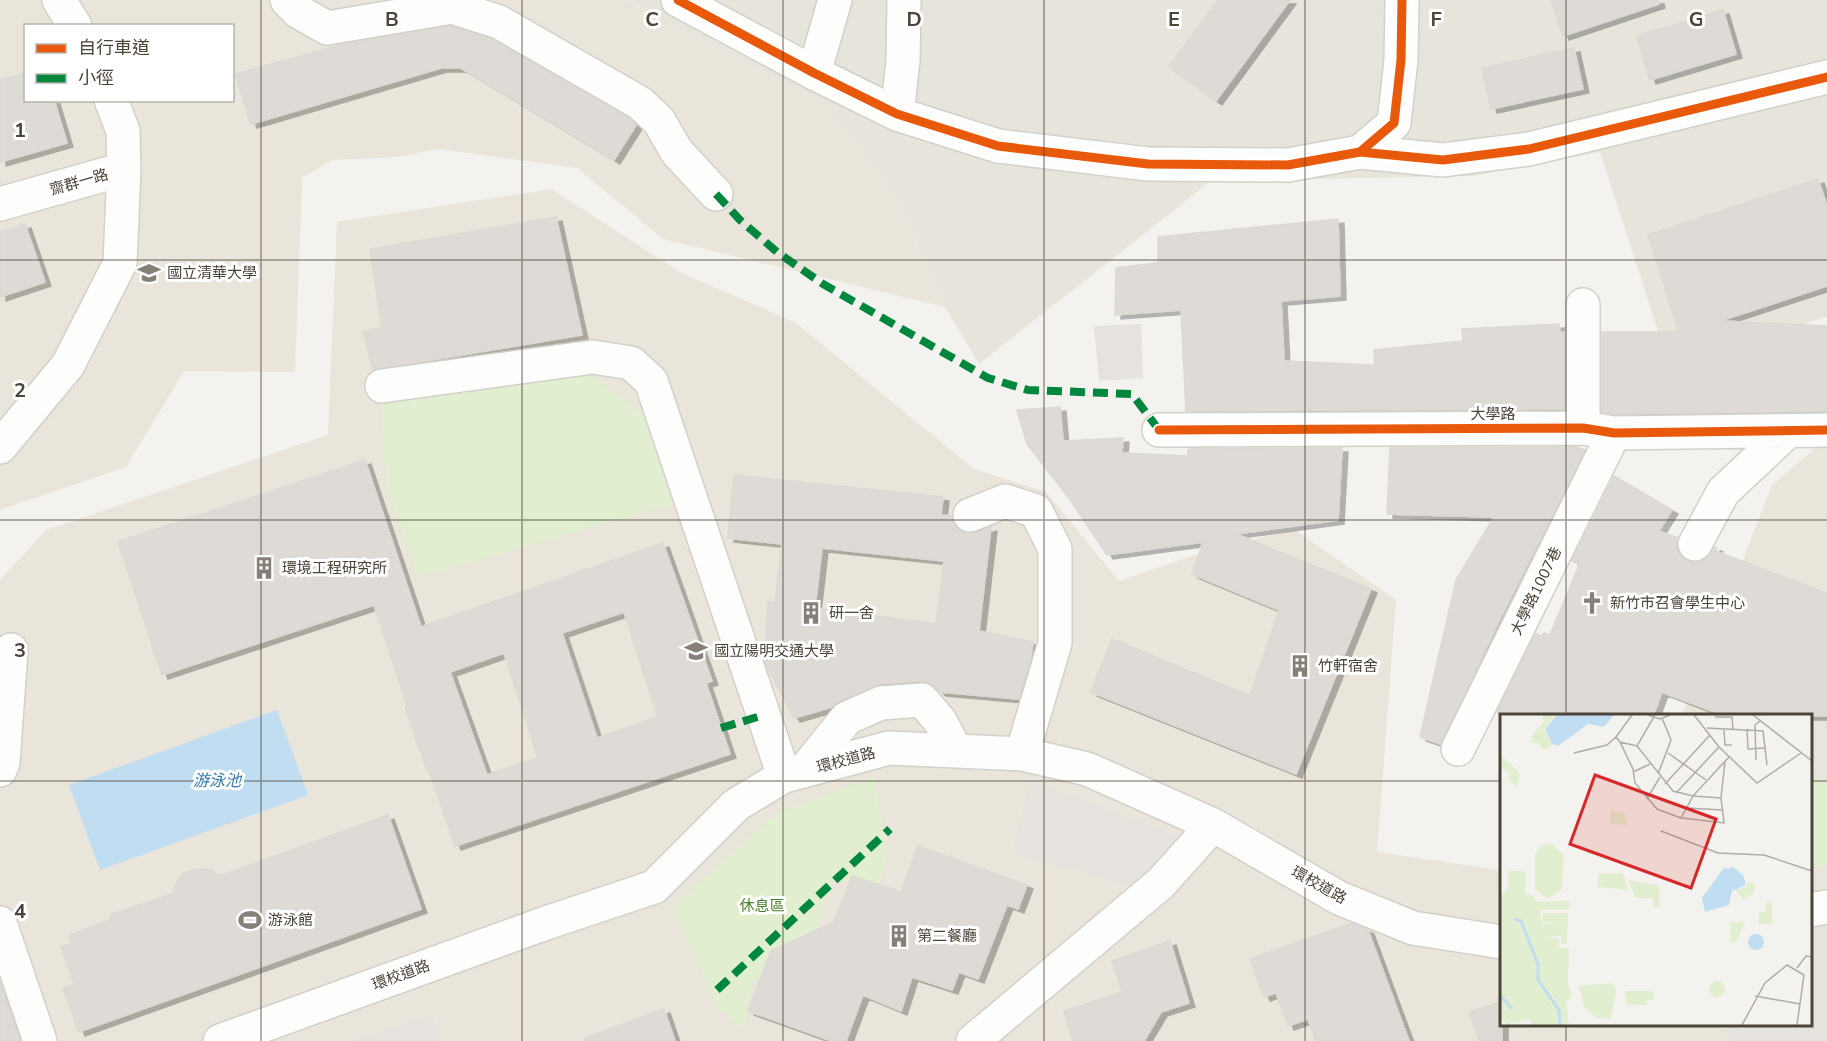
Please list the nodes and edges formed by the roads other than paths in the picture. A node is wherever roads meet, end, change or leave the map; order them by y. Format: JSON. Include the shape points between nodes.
{"nodes":[{"id":1,"x":59,"y":0,"type":"edge"},
{"id":2,"x":287,"y":0,"type":"edge"},
{"id":3,"x":678,"y":0,"type":"edge"},
{"id":4,"x":835,"y":0,"type":"edge"},
{"id":5,"x":904,"y":0,"type":"edge"},
{"id":6,"x":1402,"y":0,"type":"edge"},
{"id":7,"x":74,"y":24,"type":"edge"},
{"id":8,"x":814,"y":73,"type":"junction"},
{"id":9,"x":1827,"y":76,"type":"edge"},
{"id":10,"x":112,"y":102,"type":"edge"},
{"id":11,"x":897,"y":114,"type":"junction"},
{"id":12,"x":1360,"y":152,"type":"junction"},
{"id":13,"x":124,"y":169,"type":"junction"},
{"id":14,"x":716,"y":194,"type":"dead end"},
{"id":15,"x":0,"y":204,"type":"edge"},
{"id":16,"x":1583,"y":305,"type":"dead end"},
{"id":17,"x":382,"y":386,"type":"dead end"},
{"id":18,"x":1159,"y":430,"type":"dead end"},
{"id":19,"x":1788,"y":430,"type":"junction"},
{"id":20,"x":1827,"y":430,"type":"edge"},
{"id":21,"x":1598,"y":431,"type":"junction"},
{"id":22,"x":0,"y":447,"type":"edge"},
{"id":23,"x":970,"y":515,"type":"dead end"},
{"id":24,"x":1695,"y":544,"type":"dead end"},
{"id":25,"x":11,"y":650,"type":"dead end"},
{"id":26,"x":1458,"y":749,"type":"dead end"},
{"id":27,"x":956,"y":751,"type":"junction"},
{"id":28,"x":1023,"y":754,"type":"junction"},
{"id":29,"x":0,"y":770,"type":"edge"},
{"id":30,"x":794,"y":773,"type":"junction"},
{"id":31,"x":1213,"y":825,"type":"junction"},
{"id":32,"x":1827,"y":907,"type":"edge"},
{"id":33,"x":1812,"y":910,"type":"edge"},
{"id":34,"x":0,"y":923,"type":"edge"},
{"id":35,"x":1500,"y":942,"type":"edge"},
{"id":36,"x":40,"y":1041,"type":"edge"},
{"id":37,"x":220,"y":1041,"type":"edge"},
{"id":38,"x":972,"y":1041,"type":"edge"}],
"edges":[{"from":1,"to":7,"type":"street"},
{"from":2,"to":14,"type":"street","via":[[327,28],[452,7],[499,22],[640,103],[659,121],[677,152]]},
{"from":3,"to":8,"type":"street"},
{"from":4,"to":8,"type":"street"},
{"from":5,"to":11,"type":"street"},
{"from":6,"to":12,"type":"street","via":[[1394,123]]},
{"from":8,"to":11,"type":"street"},
{"from":9,"to":12,"type":"street","via":[[1529,149],[1443,160]]},
{"from":10,"to":13,"type":"street","name":"齋群一路","via":[[123,131]]},
{"from":11,"to":12,"type":"street","via":[[998,146],[1148,164],[1288,165]]},
{"from":13,"to":15,"type":"street","name":"齋群一路"},
{"from":13,"to":22,"type":"street","via":[[120,263],[68,366]]},
{"from":16,"to":21,"type":"street"},
{"from":17,"to":30,"type":"street","via":[[593,357],[631,363],[651,381]]},
{"from":18,"to":21,"type":"street","name":"大學路"},
{"from":19,"to":20,"type":"street","name":"大學路"},
{"from":19,"to":21,"type":"street","name":"大學路"},
{"from":19,"to":24,"type":"street","via":[[1723,492]]},
{"from":21,"to":26,"type":"street","name":"大學路1007巷"},
{"from":23,"to":28,"type":"street","via":[[1005,501],[1036,511],[1055,549],[1054,643]]},
{"from":25,"to":29,"type":"street"},
{"from":27,"to":28,"type":"street","name":"環校道路"},
{"from":27,"to":30,"type":"street","name":"環校道路","via":[[889,748]]},
{"from":27,"to":30,"type":"street","via":[[940,721],[922,700],[881,703],[847,718]]},
{"from":28,"to":31,"type":"street","name":"環校道路","via":[[1087,769]]},
{"from":30,"to":37,"type":"street","name":"環校道路","via":[[736,805],[654,887]]},
{"from":31,"to":35,"type":"street","name":"環校道路","via":[[1339,898],[1413,928]]},
{"from":31,"to":38,"type":"street","via":[[1161,883]]},
{"from":32,"to":33,"type":"street"},
{"from":34,"to":36,"type":"street"}]}
